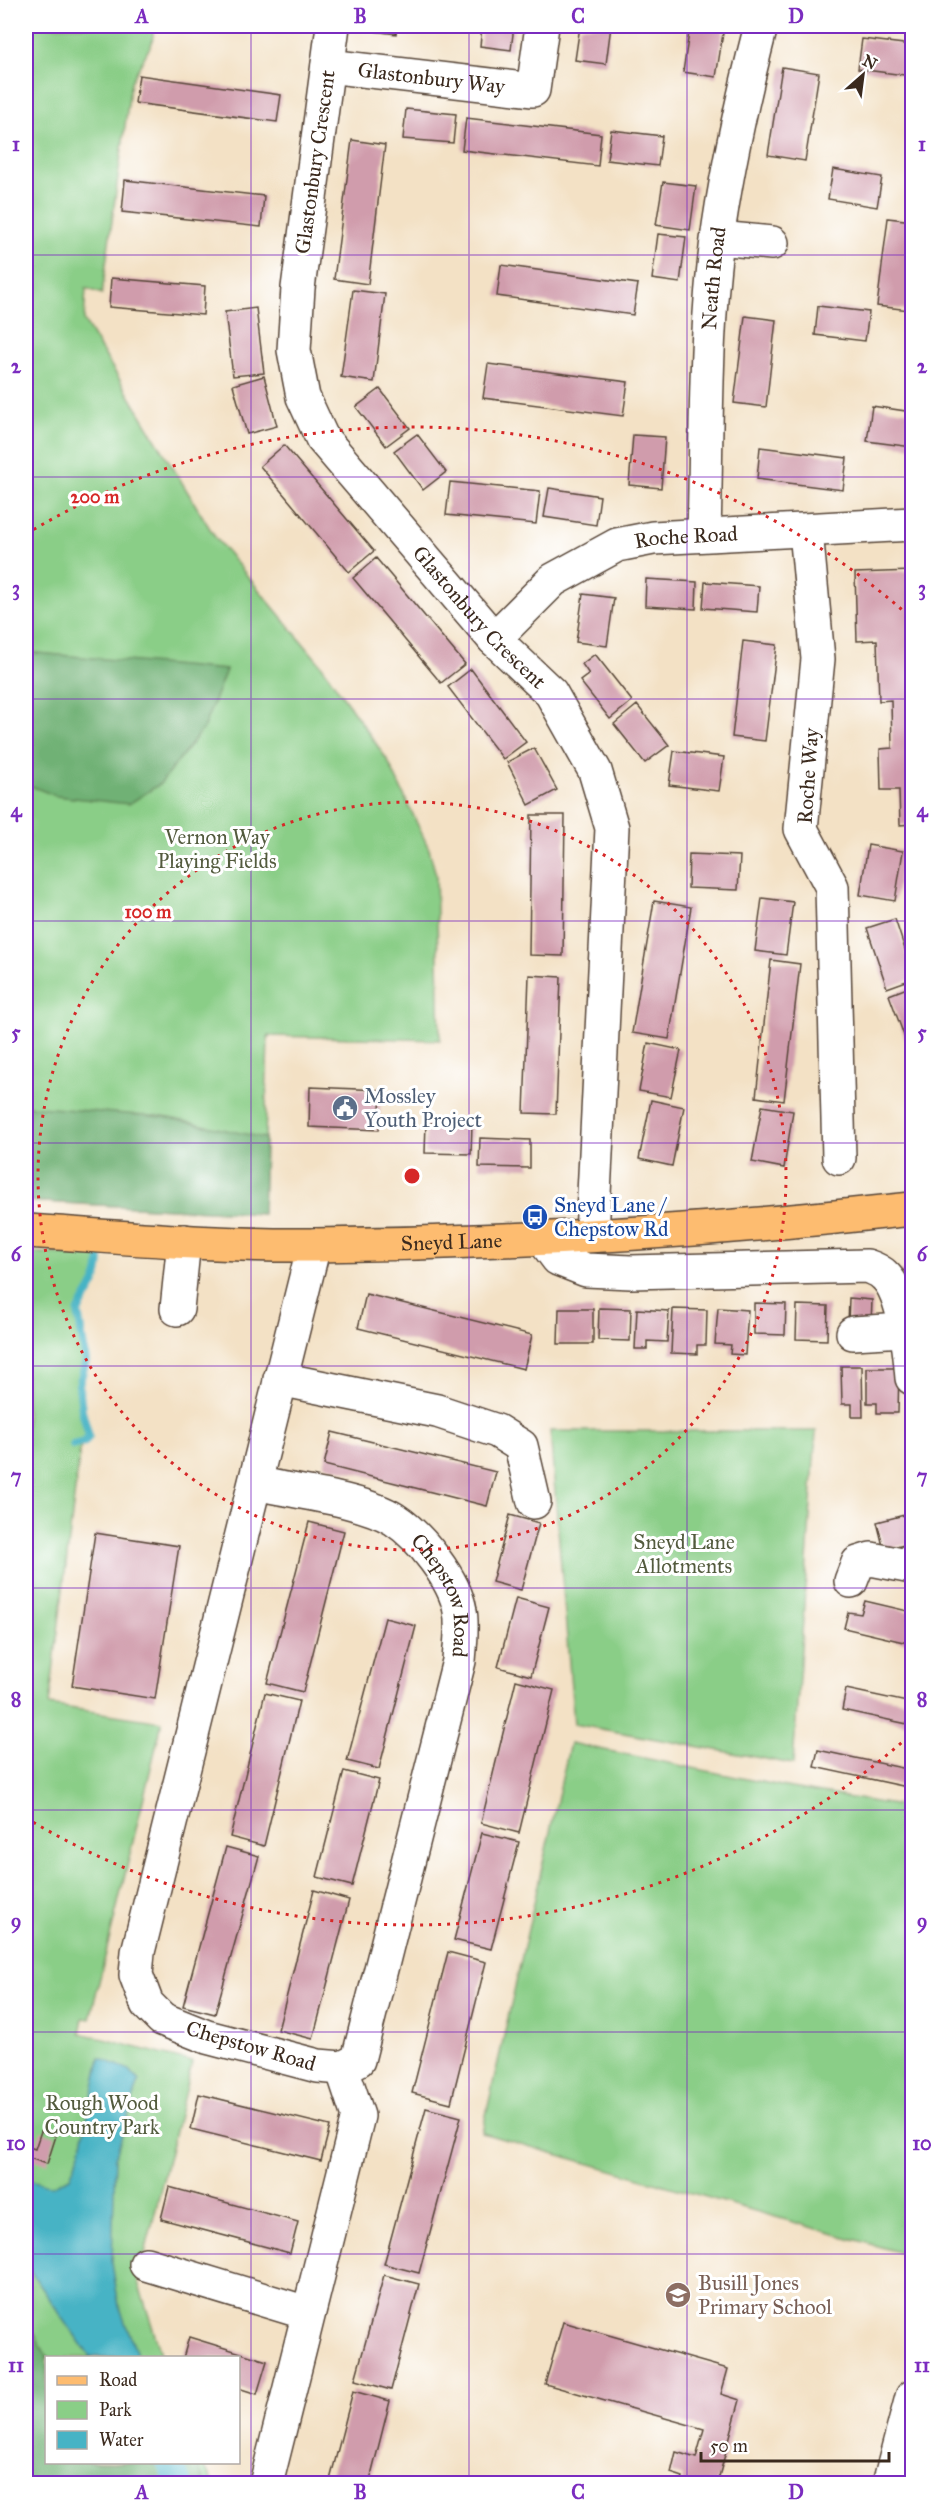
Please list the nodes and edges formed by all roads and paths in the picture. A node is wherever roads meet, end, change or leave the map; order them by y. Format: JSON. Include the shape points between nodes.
{"nodes":[{"id":1,"x":333,"y":26,"type":"edge"},
{"id":2,"x":542,"y":26,"type":"edge"},
{"id":3,"x":761,"y":26,"type":"edge"},
{"id":4,"x":328,"y":66,"type":"junction"},
{"id":5,"x":718,"y":238,"type":"junction"},
{"id":6,"x":772,"y":243,"type":"dead end"},
{"id":7,"x":912,"y":524,"type":"edge"},
{"id":8,"x":806,"y":531,"type":"junction"},
{"id":9,"x":704,"y":534,"type":"junction"},
{"id":10,"x":494,"y":639,"type":"junction"},
{"id":11,"x":839,"y":1159,"type":"dead end"},
{"id":12,"x":912,"y":1209,"type":"edge"},
{"id":13,"x":26,"y":1231,"type":"edge"},
{"id":14,"x":592,"y":1235,"type":"junction"},
{"id":15,"x":543,"y":1239,"type":"junction"},
{"id":16,"x":184,"y":1241,"type":"junction"},
{"id":17,"x":314,"y":1245,"type":"junction"},
{"id":18,"x":177,"y":1309,"type":"dead end"},
{"id":19,"x":904,"y":1330,"type":"junction"},
{"id":20,"x":853,"y":1333,"type":"dead end"},
{"id":21,"x":912,"y":1378,"type":"edge"},
{"id":22,"x":280,"y":1379,"type":"junction"},
{"id":23,"x":256,"y":1484,"type":"junction"},
{"id":24,"x":534,"y":1502,"type":"dead end"},
{"id":25,"x":909,"y":1567,"type":"edge"},
{"id":26,"x":851,"y":1581,"type":"dead end"},
{"id":27,"x":342,"y":2068,"type":"junction"},
{"id":28,"x":146,"y":2264,"type":"dead end"},
{"id":29,"x":308,"y":2313,"type":"junction"},
{"id":30,"x":912,"y":2397,"type":"edge"},
{"id":31,"x":266,"y":2484,"type":"edge"},
{"id":32,"x":889,"y":2484,"type":"edge"}],
"edges":[{"from":1,"to":4,"type":"street","name":"Glastonbury Crescent"},
{"from":2,"to":4,"type":"street","name":"Glastonbury Way","via":[[533,90]]},
{"from":3,"to":5,"type":"street","name":"Neath Road","via":[[738,116]]},
{"from":4,"to":10,"type":"street","name":"Glastonbury Crescent","via":[[298,288],[294,350],[303,397],[322,438]]},
{"from":5,"to":6,"type":"street"},
{"from":5,"to":9,"type":"street","name":"Neath Road","via":[[709,332]]},
{"from":7,"to":8,"type":"street","name":"Roche Road"},
{"from":8,"to":9,"type":"street","name":"Roche Road"},
{"from":8,"to":11,"type":"street","name":"Roche Way","via":[[818,659],[801,829],[832,887]]},
{"from":9,"to":10,"type":"street","name":"Roche Road","via":[[617,545],[591,557],[553,580]]},
{"from":10,"to":14,"type":"street","name":"Glastonbury Crescent","via":[[551,693],[595,771],[612,828]]},
{"from":12,"to":14,"type":"main road","name":"Sneyd Lane"},
{"from":13,"to":16,"type":"main road","name":"Sneyd Lane"},
{"from":14,"to":15,"type":"main road","name":"Sneyd Lane"},
{"from":15,"to":17,"type":"main road","name":"Sneyd Lane"},
{"from":15,"to":19,"type":"street","via":[[558,1259],[586,1270],[867,1266],[884,1274],[895,1290]]},
{"from":16,"to":17,"type":"main road","name":"Sneyd Lane"},
{"from":16,"to":18,"type":"street"},
{"from":17,"to":22,"type":"street","name":"Chepstow Road"},
{"from":19,"to":20,"type":"street"},
{"from":19,"to":21,"type":"street"},
{"from":22,"to":23,"type":"street","name":"Chepstow Road"},
{"from":22,"to":24,"type":"street","via":[[437,1411],[497,1431],[520,1446]]},
{"from":23,"to":27,"type":"street","name":"Chepstow Road","via":[[362,1506],[394,1519],[441,1567],[460,1610],[459,1661],[358,2060]]},
{"from":23,"to":27,"type":"street","name":"Chepstow Road","via":[[138,1952],[136,1975],[147,2004],[162,2019],[207,2037],[318,2066]]},
{"from":25,"to":26,"type":"street","via":[[871,1559],[858,1563]]},
{"from":27,"to":29,"type":"street","via":[[358,2116]]},
{"from":28,"to":29,"type":"street"},
{"from":29,"to":31,"type":"street"},
{"from":30,"to":32,"type":"street"}]}
